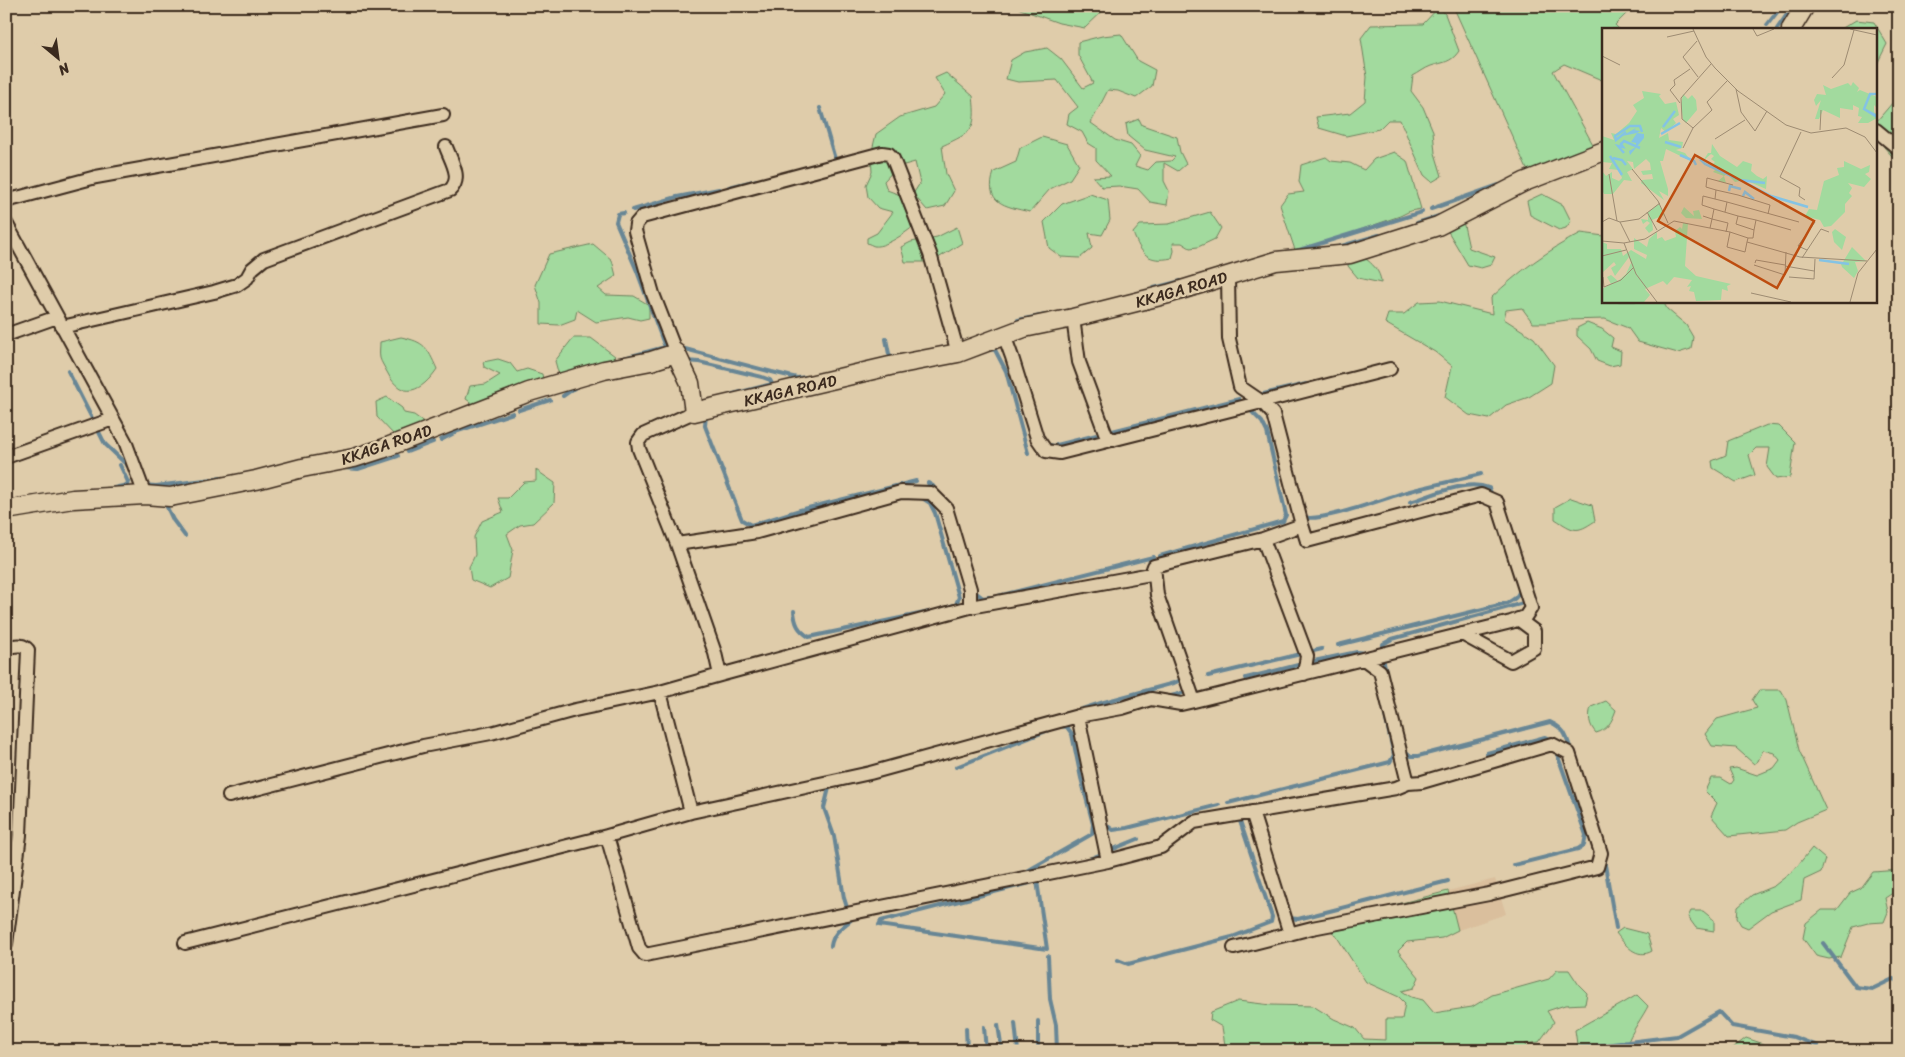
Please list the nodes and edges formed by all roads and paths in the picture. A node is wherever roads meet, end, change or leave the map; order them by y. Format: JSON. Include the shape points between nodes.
{"nodes":[{"id":1,"x":1805,"y":6,"type":"edge"},
{"id":2,"x":1792,"y":28,"type":"edge"},
{"id":3,"x":443,"y":115,"type":"dead end"},
{"id":4,"x":1878,"y":132,"type":"edge"},
{"id":5,"x":446,"y":148,"type":"dead end"},
{"id":6,"x":1899,"y":149,"type":"edge"},
{"id":7,"x":1602,"y":152,"type":"edge"},
{"id":8,"x":6,"y":201,"type":"edge"},
{"id":9,"x":6,"y":223,"type":"edge"},
{"id":10,"x":1228,"y":275,"type":"junction"},
{"id":11,"x":1072,"y":318,"type":"junction"},
{"id":12,"x":60,"y":322,"type":"junction"},
{"id":13,"x":6,"y":335,"type":"edge"},
{"id":14,"x":1004,"y":335,"type":"junction"},
{"id":15,"x":676,"y":353,"type":"junction"},
{"id":16,"x":958,"y":353,"type":"junction"},
{"id":17,"x":1390,"y":369,"type":"dead end"},
{"id":18,"x":1262,"y":402,"type":"junction"},
{"id":19,"x":694,"y":412,"type":"junction"},
{"id":20,"x":113,"y":419,"type":"junction"},
{"id":21,"x":1113,"y":440,"type":"junction"},
{"id":22,"x":6,"y":457,"type":"edge"},
{"id":23,"x":145,"y":495,"type":"junction"},
{"id":24,"x":6,"y":510,"type":"edge"},
{"id":25,"x":1302,"y":525,"type":"junction"},
{"id":26,"x":1263,"y":538,"type":"junction"},
{"id":27,"x":677,"y":544,"type":"junction"},
{"id":28,"x":1154,"y":566,"type":"junction"},
{"id":29,"x":970,"y":607,"type":"junction"},
{"id":30,"x":1518,"y":619,"type":"junction"},
{"id":31,"x":1462,"y":634,"type":"junction"},
{"id":32,"x":6,"y":647,"type":"edge"},
{"id":33,"x":1387,"y":653,"type":"junction"},
{"id":34,"x":1365,"y":660,"type":"junction"},
{"id":35,"x":1380,"y":671,"type":"junction"},
{"id":36,"x":1304,"y":674,"type":"junction"},
{"id":37,"x":720,"y":675,"type":"junction"},
{"id":38,"x":660,"y":692,"type":"junction"},
{"id":39,"x":1194,"y":701,"type":"junction"},
{"id":40,"x":1078,"y":716,"type":"junction"},
{"id":41,"x":1408,"y":782,"type":"junction"},
{"id":42,"x":229,"y":796,"type":"dead end"},
{"id":43,"x":691,"y":812,"type":"junction"},
{"id":44,"x":1252,"y":812,"type":"junction"},
{"id":45,"x":607,"y":836,"type":"junction"},
{"id":46,"x":1108,"y":861,"type":"junction"},
{"id":47,"x":1290,"y":934,"type":"junction"},
{"id":48,"x":185,"y":943,"type":"dead end"},
{"id":49,"x":6,"y":944,"type":"edge"},
{"id":50,"x":1234,"y":948,"type":"dead end"}],
"edges":[{"from":1,"to":2,"type":"street"},
{"from":3,"to":8,"type":"street","via":[[96,177]]},
{"from":4,"to":6,"type":"street"},
{"from":5,"to":12,"type":"street","via":[[457,176],[456,184],[450,190],[264,260],[237,285]]},
{"from":7,"to":10,"type":"street","name":"KKAGA ROAD","via":[[1524,182],[1438,226],[1350,254],[1276,261]]},
{"from":9,"to":12,"type":"street"},
{"from":10,"to":11,"type":"street","name":"KKAGA ROAD"},
{"from":10,"to":18,"type":"street","via":[[1229,339],[1240,387]]},
{"from":11,"to":14,"type":"street","name":"KKAGA ROAD"},
{"from":11,"to":21,"type":"street","via":[[1080,362],[1106,435]]},
{"from":12,"to":13,"type":"street"},
{"from":12,"to":20,"type":"street"},
{"from":14,"to":16,"type":"street","name":"KKAGA ROAD"},
{"from":14,"to":21,"type":"street","via":[[1037,438],[1046,451],[1060,453]]},
{"from":15,"to":16,"type":"street","via":[[635,231],[642,217],[882,153],[893,159],[920,227]]},
{"from":15,"to":19,"type":"street","via":[[690,383]]},
{"from":15,"to":23,"type":"street","name":"KKAGA ROAD","via":[[529,392],[354,458],[170,496]]},
{"from":16,"to":19,"type":"street","name":"KKAGA ROAD"},
{"from":17,"to":18,"type":"street"},
{"from":18,"to":21,"type":"street"},
{"from":18,"to":25,"type":"street","via":[[1273,414]]},
{"from":19,"to":27,"type":"street","via":[[643,435],[638,442]]},
{"from":20,"to":22,"type":"street"},
{"from":20,"to":23,"type":"street","via":[[125,441]]},
{"from":23,"to":24,"type":"street","name":"KKAGA ROAD","via":[[73,499]]},
{"from":25,"to":26,"type":"street"},
{"from":25,"to":30,"type":"street","via":[[1307,541],[1481,495],[1489,498],[1497,502],[1530,608],[1525,617]]},
{"from":26,"to":28,"type":"street"},
{"from":26,"to":36,"type":"street","via":[[1307,656]]},
{"from":27,"to":29,"type":"street","via":[[757,532],[901,492],[931,493],[946,508],[970,589]]},
{"from":27,"to":37,"type":"street"},
{"from":28,"to":29,"type":"street","via":[[1151,574]]},
{"from":28,"to":39,"type":"street","via":[[1157,595]]},
{"from":29,"to":37,"type":"street"},
{"from":30,"to":31,"type":"street"},
{"from":30,"to":31,"type":"street","via":[[1534,631],[1534,648],[1511,661]]},
{"from":31,"to":33,"type":"street"},
{"from":32,"to":49,"type":"street","via":[[21,645],[28,650],[20,835]]},
{"from":33,"to":34,"type":"street"},
{"from":33,"to":35,"type":"street"},
{"from":34,"to":35,"type":"street"},
{"from":34,"to":36,"type":"street"},
{"from":35,"to":41,"type":"street"},
{"from":36,"to":39,"type":"street"},
{"from":37,"to":38,"type":"street"},
{"from":38,"to":42,"type":"street","via":[[575,710],[492,733],[423,746]]},
{"from":38,"to":43,"type":"street"},
{"from":39,"to":40,"type":"street","via":[[1181,704],[1151,699]]},
{"from":40,"to":43,"type":"street","via":[[870,772]]},
{"from":40,"to":46,"type":"street"},
{"from":41,"to":44,"type":"street","via":[[1396,788]]},
{"from":41,"to":47,"type":"street","via":[[1422,782],[1552,744],[1569,753],[1601,853],[1597,867],[1489,894]]},
{"from":43,"to":45,"type":"street"},
{"from":44,"to":46,"type":"street","via":[[1194,822],[1161,848]]},
{"from":44,"to":47,"type":"street"},
{"from":45,"to":46,"type":"street","via":[[639,948],[645,955]]},
{"from":45,"to":48,"type":"street"},
{"from":47,"to":50,"type":"street"}]}
